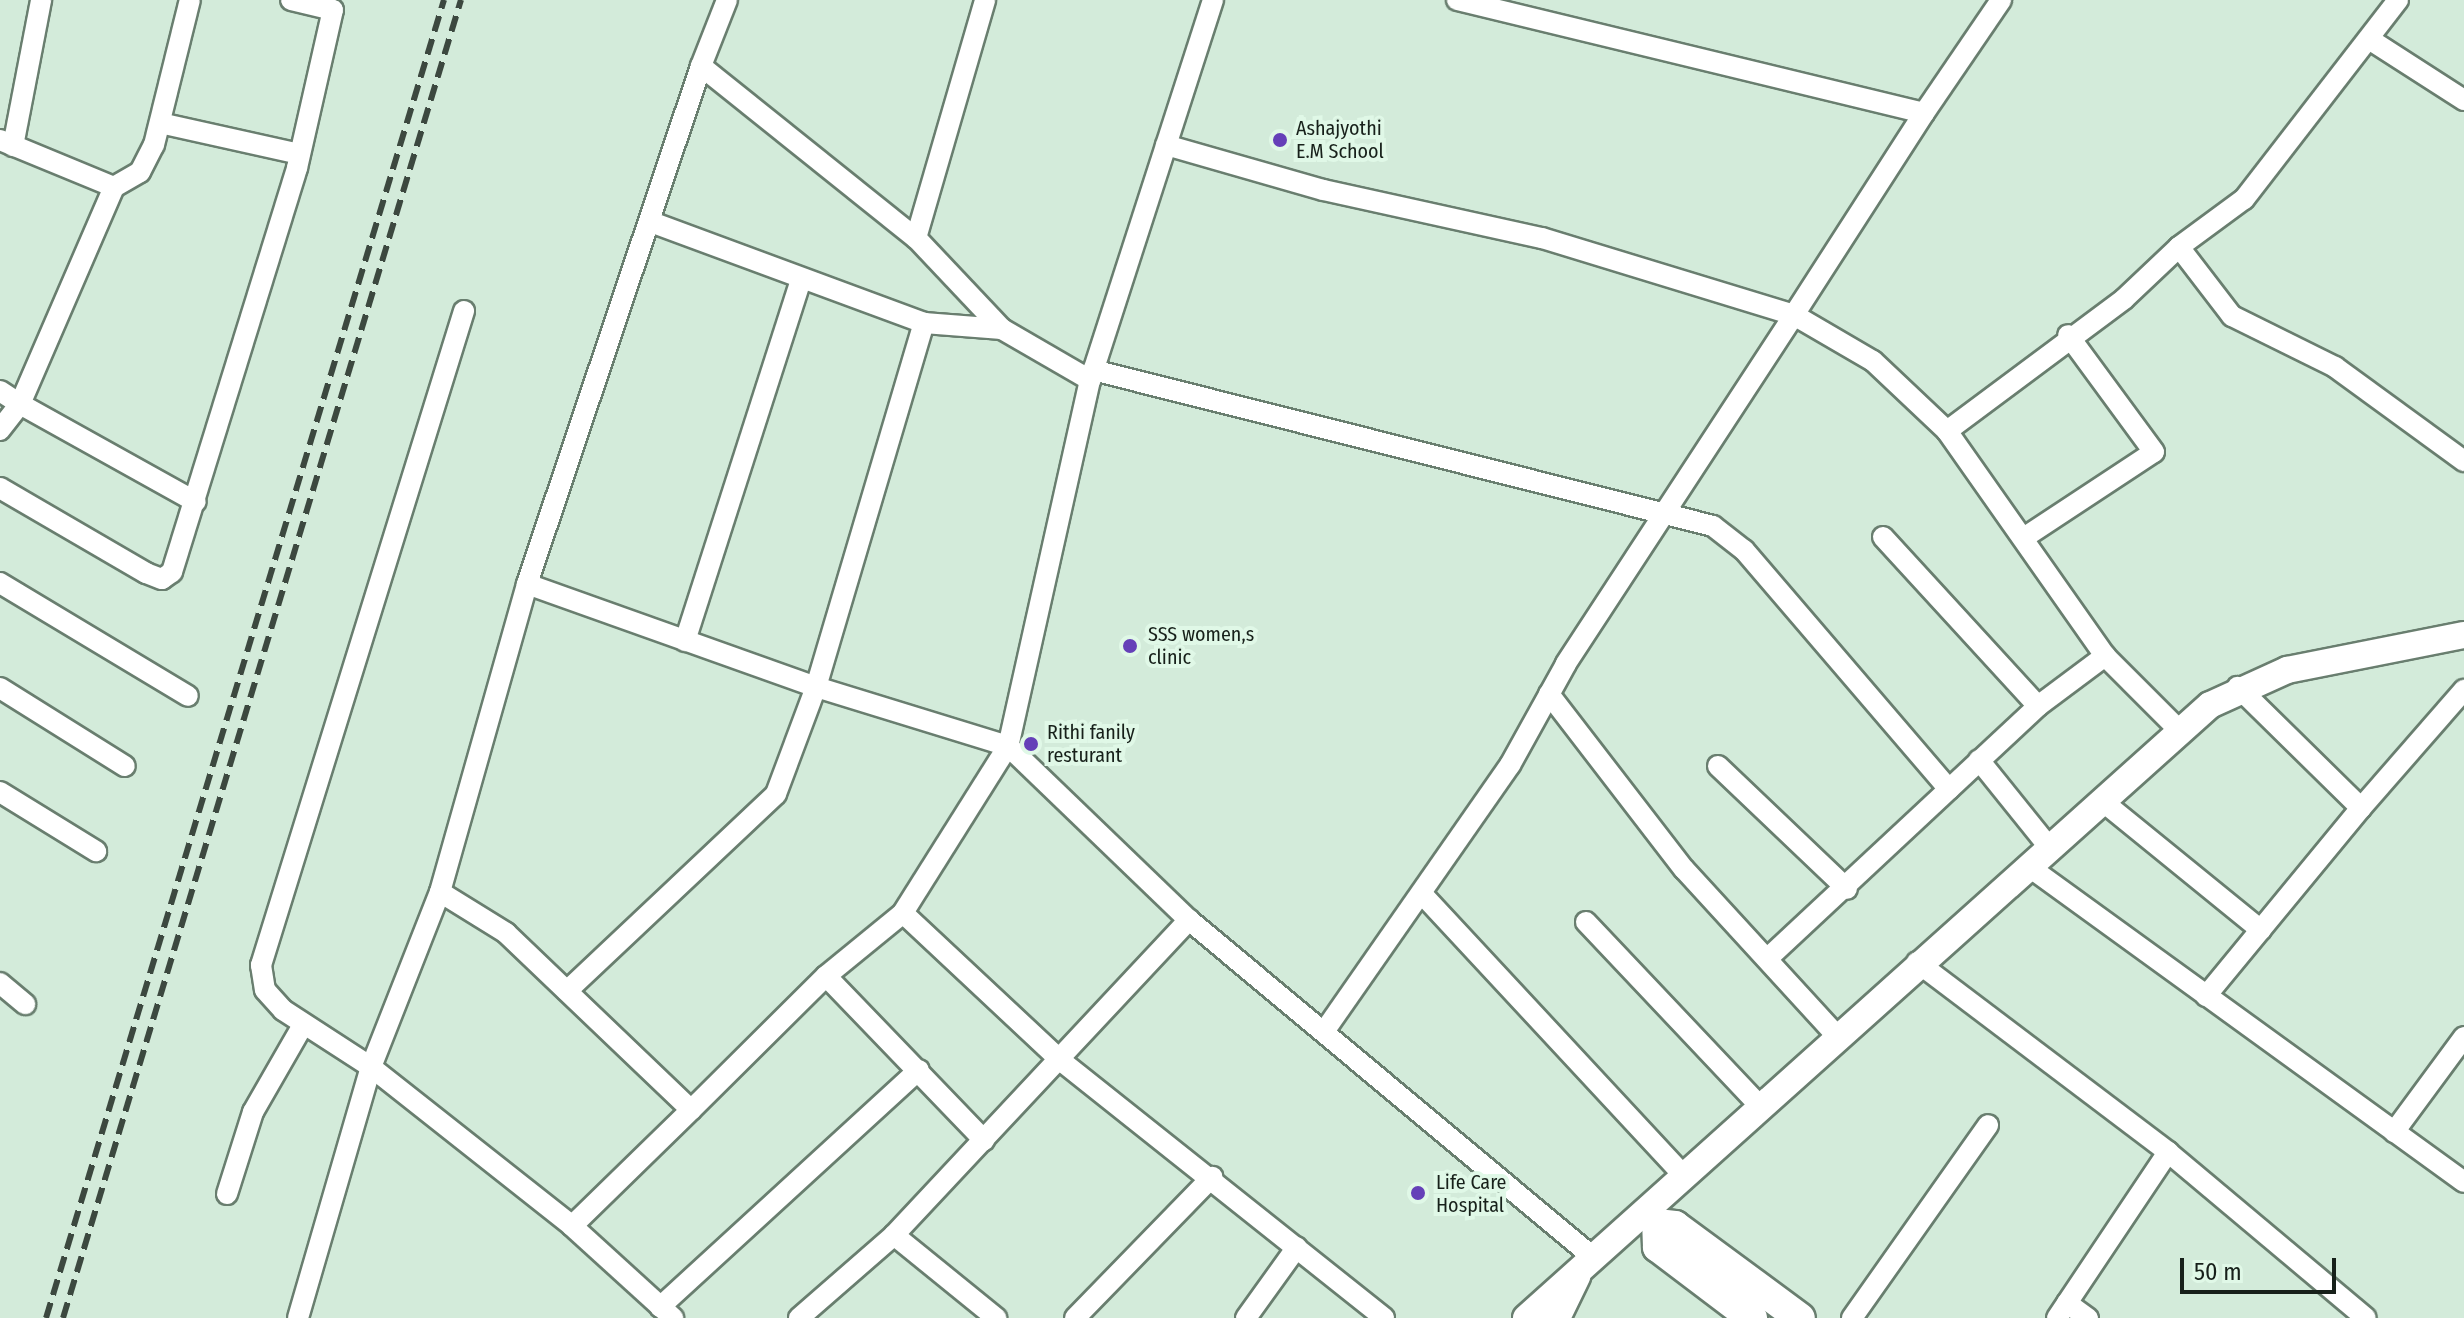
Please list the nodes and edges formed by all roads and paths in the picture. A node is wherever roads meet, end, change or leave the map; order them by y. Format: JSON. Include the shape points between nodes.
{"nodes":[{"id":1,"x":41,"y":0,"type":"edge"},
{"id":2,"x":190,"y":0,"type":"edge"},
{"id":3,"x":291,"y":0,"type":"edge"},
{"id":4,"x":727,"y":0,"type":"edge"},
{"id":5,"x":985,"y":0,"type":"edge"},
{"id":6,"x":1213,"y":0,"type":"edge"},
{"id":7,"x":1457,"y":0,"type":"edge"},
{"id":8,"x":2001,"y":0,"type":"edge"},
{"id":9,"x":2398,"y":0,"type":"edge"},
{"id":10,"x":334,"y":5,"type":"edge"},
{"id":11,"x":2369,"y":39,"type":"junction"},
{"id":12,"x":701,"y":66,"type":"junction"},
{"id":13,"x":2464,"y":100,"type":"edge"},
{"id":14,"x":1924,"y":113,"type":"junction"},
{"id":15,"x":160,"y":123,"type":"junction"},
{"id":16,"x":7,"y":143,"type":"edge"},
{"id":17,"x":1166,"y":145,"type":"junction"},
{"id":18,"x":300,"y":154,"type":"junction"},
{"id":19,"x":114,"y":187,"type":"junction"},
{"id":20,"x":651,"y":222,"type":"junction"},
{"id":21,"x":916,"y":238,"type":"junction"},
{"id":22,"x":2179,"y":247,"type":"junction"},
{"id":23,"x":800,"y":282,"type":"junction"},
{"id":24,"x":464,"y":311,"type":"dead end"},
{"id":25,"x":1794,"y":315,"type":"junction"},
{"id":26,"x":924,"y":323,"type":"junction"},
{"id":27,"x":1002,"y":329,"type":"junction"},
{"id":28,"x":2068,"y":335,"type":"junction"},
{"id":29,"x":1091,"y":375,"type":"junction"},
{"id":30,"x":0,"y":391,"type":"edge"},
{"id":31,"x":20,"y":404,"type":"junction"},
{"id":32,"x":0,"y":430,"type":"edge"},
{"id":33,"x":1947,"y":431,"type":"junction"},
{"id":34,"x":2464,"y":461,"type":"edge"},
{"id":35,"x":0,"y":488,"type":"edge"},
{"id":36,"x":196,"y":502,"type":"junction"},
{"id":37,"x":1670,"y":511,"type":"junction"},
{"id":38,"x":1883,"y":537,"type":"dead end"},
{"id":39,"x":2025,"y":537,"type":"junction"},
{"id":40,"x":0,"y":583,"type":"edge"},
{"id":41,"x":527,"y":584,"type":"junction"},
{"id":42,"x":2464,"y":635,"type":"edge"},
{"id":43,"x":685,"y":641,"type":"junction"},
{"id":44,"x":2105,"y":656,"type":"junction"},
{"id":45,"x":816,"y":687,"type":"junction"},
{"id":46,"x":2238,"y":687,"type":"junction"},
{"id":47,"x":0,"y":688,"type":"edge"},
{"id":48,"x":2464,"y":690,"type":"edge"},
{"id":49,"x":1549,"y":694,"type":"junction"},
{"id":50,"x":188,"y":696,"type":"dead end"},
{"id":51,"x":2038,"y":706,"type":"junction"},
{"id":52,"x":2178,"y":729,"type":"junction"},
{"id":53,"x":1008,"y":746,"type":"junction"},
{"id":54,"x":1979,"y":760,"type":"junction"},
{"id":55,"x":125,"y":766,"type":"dead end"},
{"id":56,"x":1718,"y":766,"type":"dead end"},
{"id":57,"x":1949,"y":789,"type":"junction"},
{"id":58,"x":0,"y":792,"type":"edge"},
{"id":59,"x":2101,"y":800,"type":"junction"},
{"id":60,"x":2361,"y":808,"type":"junction"},
{"id":61,"x":2049,"y":847,"type":"junction"},
{"id":62,"x":96,"y":851,"type":"dead end"},
{"id":63,"x":2028,"y":866,"type":"junction"},
{"id":64,"x":1847,"y":889,"type":"junction"},
{"id":65,"x":440,"y":892,"type":"junction"},
{"id":66,"x":1423,"y":895,"type":"junction"},
{"id":67,"x":903,"y":913,"type":"junction"},
{"id":68,"x":1189,"y":920,"type":"junction"},
{"id":69,"x":1586,"y":922,"type":"dead end"},
{"id":70,"x":2261,"y":930,"type":"junction"},
{"id":71,"x":1768,"y":958,"type":"junction"},
{"id":72,"x":1917,"y":962,"type":"junction"},
{"id":73,"x":826,"y":976,"type":"junction"},
{"id":74,"x":0,"y":983,"type":"edge"},
{"id":75,"x":567,"y":991,"type":"junction"},
{"id":76,"x":2206,"y":996,"type":"junction"},
{"id":77,"x":25,"y":1004,"type":"dead end"},
{"id":78,"x":303,"y":1025,"type":"junction"},
{"id":79,"x":1325,"y":1030,"type":"junction"},
{"id":80,"x":1837,"y":1036,"type":"junction"},
{"id":81,"x":2464,"y":1037,"type":"edge"},
{"id":82,"x":1060,"y":1060,"type":"junction"},
{"id":83,"x":371,"y":1067,"type":"junction"},
{"id":84,"x":919,"y":1070,"type":"junction"},
{"id":85,"x":1761,"y":1107,"type":"junction"},
{"id":86,"x":691,"y":1110,"type":"junction"},
{"id":87,"x":1988,"y":1125,"type":"dead end"},
{"id":88,"x":2394,"y":1132,"type":"junction"},
{"id":89,"x":984,"y":1140,"type":"junction"},
{"id":90,"x":2168,"y":1152,"type":"junction"},
{"id":91,"x":1212,"y":1177,"type":"junction"},
{"id":92,"x":1686,"y":1178,"type":"junction"},
{"id":93,"x":2464,"y":1182,"type":"edge"},
{"id":94,"x":227,"y":1194,"type":"dead end"},
{"id":95,"x":1650,"y":1220,"type":"junction"},
{"id":96,"x":572,"y":1226,"type":"junction"},
{"id":97,"x":894,"y":1235,"type":"junction"},
{"id":98,"x":1297,"y":1247,"type":"junction"},
{"id":99,"x":1587,"y":1266,"type":"junction"},
{"id":100,"x":2062,"y":1310,"type":"edge"},
{"id":101,"x":667,"y":1312,"type":"edge"},
{"id":102,"x":298,"y":1318,"type":"edge"},
{"id":103,"x":799,"y":1318,"type":"edge"},
{"id":104,"x":996,"y":1318,"type":"edge"},
{"id":105,"x":1075,"y":1318,"type":"edge"},
{"id":106,"x":1246,"y":1318,"type":"edge"},
{"id":107,"x":1384,"y":1318,"type":"edge"},
{"id":108,"x":1526,"y":1318,"type":"edge"},
{"id":109,"x":1557,"y":1318,"type":"edge"},
{"id":110,"x":1752,"y":1318,"type":"edge"},
{"id":111,"x":1800,"y":1318,"type":"edge"},
{"id":112,"x":1852,"y":1318,"type":"edge"},
{"id":113,"x":2088,"y":1318,"type":"edge"},
{"id":114,"x":2366,"y":1318,"type":"edge"}],
"edges":[{"from":1,"to":16,"type":"street"},
{"from":2,"to":15,"type":"street"},
{"from":3,"to":10,"type":"street"},
{"from":4,"to":12,"type":"street"},
{"from":5,"to":21,"type":"street"},
{"from":6,"to":17,"type":"street"},
{"from":7,"to":14,"type":"street"},
{"from":8,"to":14,"type":"street"},
{"from":9,"to":11,"type":"street"},
{"from":10,"to":18,"type":"street"},
{"from":11,"to":13,"type":"street"},
{"from":11,"to":22,"type":"street","via":[[2244,199]]},
{"from":12,"to":20,"type":"street"},
{"from":12,"to":21,"type":"street"},
{"from":14,"to":25,"type":"street"},
{"from":15,"to":18,"type":"street"},
{"from":15,"to":19,"type":"street","via":[[140,172]]},
{"from":16,"to":19,"type":"street"},
{"from":17,"to":25,"type":"street","via":[[1323,190],[1542,238]]},
{"from":17,"to":29,"type":"street"},
{"from":18,"to":36,"type":"street"},
{"from":19,"to":31,"type":"street"},
{"from":20,"to":23,"type":"street"},
{"from":20,"to":41,"type":"street"},
{"from":21,"to":27,"type":"street"},
{"from":22,"to":28,"type":"street","via":[[2124,299]]},
{"from":22,"to":34,"type":"street","via":[[2232,316],[2335,367]]},
{"from":23,"to":26,"type":"street"},
{"from":23,"to":43,"type":"street"},
{"from":24,"to":78,"type":"street","via":[[263,955],[265,990]]},
{"from":25,"to":33,"type":"street","via":[[1873,361]]},
{"from":25,"to":37,"type":"street"},
{"from":26,"to":27,"type":"street"},
{"from":26,"to":45,"type":"street"},
{"from":27,"to":29,"type":"street"},
{"from":28,"to":33,"type":"street"},
{"from":28,"to":39,"type":"street","via":[[2154,452]]},
{"from":29,"to":37,"type":"street"},
{"from":29,"to":53,"type":"street"},
{"from":30,"to":31,"type":"street"},
{"from":31,"to":32,"type":"street"},
{"from":31,"to":36,"type":"street"},
{"from":33,"to":39,"type":"street"},
{"from":35,"to":36,"type":"street","via":[[162,579],[172,572]]},
{"from":37,"to":49,"type":"street"},
{"from":37,"to":57,"type":"street","via":[[1713,526],[1744,550]]},
{"from":38,"to":51,"type":"street"},
{"from":39,"to":44,"type":"street"},
{"from":40,"to":50,"type":"street"},
{"from":41,"to":43,"type":"street"},
{"from":41,"to":65,"type":"street"},
{"from":42,"to":46,"type":"street"},
{"from":43,"to":45,"type":"street"},
{"from":44,"to":51,"type":"street"},
{"from":44,"to":52,"type":"street"},
{"from":45,"to":53,"type":"street"},
{"from":45,"to":75,"type":"street","via":[[761,815]]},
{"from":46,"to":52,"type":"street"},
{"from":46,"to":60,"type":"street"},
{"from":47,"to":55,"type":"street"},
{"from":48,"to":60,"type":"street"},
{"from":49,"to":66,"type":"street"},
{"from":49,"to":71,"type":"street","via":[[1684,869]]},
{"from":51,"to":54,"type":"street"},
{"from":52,"to":59,"type":"street"},
{"from":53,"to":67,"type":"street"},
{"from":53,"to":68,"type":"street"},
{"from":54,"to":57,"type":"street"},
{"from":54,"to":61,"type":"street"},
{"from":56,"to":64,"type":"street"},
{"from":57,"to":64,"type":"street"},
{"from":58,"to":62,"type":"street"},
{"from":59,"to":61,"type":"street"},
{"from":59,"to":70,"type":"street"},
{"from":60,"to":70,"type":"street"},
{"from":61,"to":63,"type":"street"},
{"from":63,"to":72,"type":"street"},
{"from":63,"to":76,"type":"street"},
{"from":64,"to":71,"type":"street"},
{"from":65,"to":75,"type":"street","via":[[506,933]]},
{"from":65,"to":83,"type":"street"},
{"from":66,"to":79,"type":"street"},
{"from":66,"to":92,"type":"street"},
{"from":67,"to":73,"type":"street"},
{"from":67,"to":82,"type":"street"},
{"from":68,"to":79,"type":"street"},
{"from":68,"to":82,"type":"street"},
{"from":69,"to":85,"type":"street"},
{"from":70,"to":76,"type":"street"},
{"from":71,"to":80,"type":"street"},
{"from":72,"to":80,"type":"street"},
{"from":72,"to":90,"type":"street"},
{"from":73,"to":84,"type":"street"},
{"from":73,"to":86,"type":"street"},
{"from":74,"to":77,"type":"street"},
{"from":75,"to":86,"type":"street"},
{"from":76,"to":88,"type":"street"},
{"from":78,"to":83,"type":"street"},
{"from":78,"to":94,"type":"street","via":[[253,1112]]},
{"from":79,"to":99,"type":"street"},
{"from":80,"to":85,"type":"street"},
{"from":81,"to":88,"type":"street"},
{"from":82,"to":89,"type":"street"},
{"from":82,"to":91,"type":"street"},
{"from":83,"to":96,"type":"street"},
{"from":83,"to":102,"type":"street"},
{"from":84,"to":89,"type":"street"},
{"from":84,"to":101,"type":"street"},
{"from":85,"to":92,"type":"street"},
{"from":86,"to":96,"type":"street"},
{"from":87,"to":112,"type":"street"},
{"from":88,"to":93,"type":"street"},
{"from":89,"to":97,"type":"street"},
{"from":90,"to":100,"type":"street"},
{"from":90,"to":114,"type":"street"},
{"from":91,"to":98,"type":"street"},
{"from":91,"to":105,"type":"street"},
{"from":92,"to":95,"type":"street"},
{"from":95,"to":99,"type":"street"},
{"from":95,"to":110,"type":"main road","via":[[1658,1247]]},
{"from":95,"to":111,"type":"main road","via":[[1675,1226]]},
{"from":96,"to":101,"type":"street"},
{"from":97,"to":103,"type":"street"},
{"from":97,"to":104,"type":"street"},
{"from":98,"to":106,"type":"street"},
{"from":98,"to":107,"type":"street"},
{"from":99,"to":108,"type":"street"},
{"from":99,"to":109,"type":"street"},
{"from":100,"to":113,"type":"street"}]}
